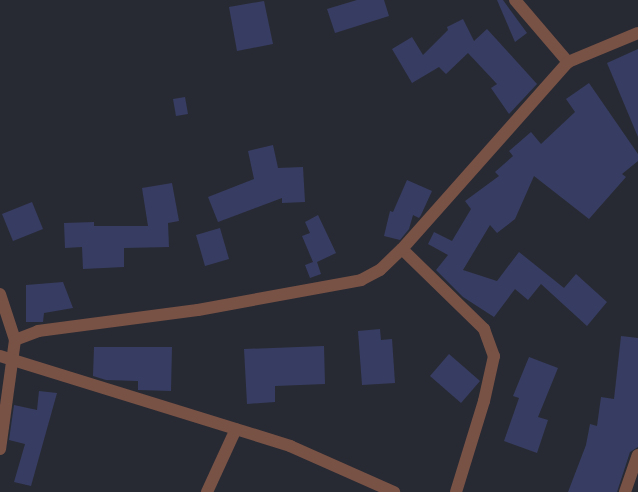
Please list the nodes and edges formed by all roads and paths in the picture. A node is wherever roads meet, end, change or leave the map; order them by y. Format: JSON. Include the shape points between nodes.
{"nodes":[{"id":1,"x":515,"y":0,"type":"edge"},
{"id":2,"x":638,"y":33,"type":"edge"},
{"id":3,"x":568,"y":62,"type":"junction"},
{"id":4,"x":402,"y":249,"type":"junction"},
{"id":5,"x":0,"y":294,"type":"edge"},
{"id":6,"x":15,"y":340,"type":"junction"},
{"id":7,"x":5,"y":358,"type":"edge"},
{"id":8,"x":236,"y":429,"type":"junction"},
{"id":9,"x":0,"y":450,"type":"edge"},
{"id":10,"x":638,"y":455,"type":"edge"},
{"id":11,"x":207,"y":492,"type":"edge"},
{"id":12,"x":394,"y":492,"type":"edge"},
{"id":13,"x":456,"y":492,"type":"edge"},
{"id":14,"x":625,"y":492,"type":"edge"}],
"edges":[{"from":1,"to":3,"type":"street"},
{"from":2,"to":3,"type":"street"},
{"from":3,"to":4,"type":"street"},
{"from":4,"to":6,"type":"street","via":[[380,270],[361,280],[198,310],[38,332]]},
{"from":4,"to":13,"type":"street","via":[[484,329],[494,356]]},
{"from":5,"to":6,"type":"street"},
{"from":6,"to":7,"type":"street"},
{"from":7,"to":8,"type":"street"},
{"from":7,"to":9,"type":"street"},
{"from":8,"to":11,"type":"street"},
{"from":8,"to":12,"type":"street","via":[[290,446]]},
{"from":10,"to":14,"type":"street"}]}
